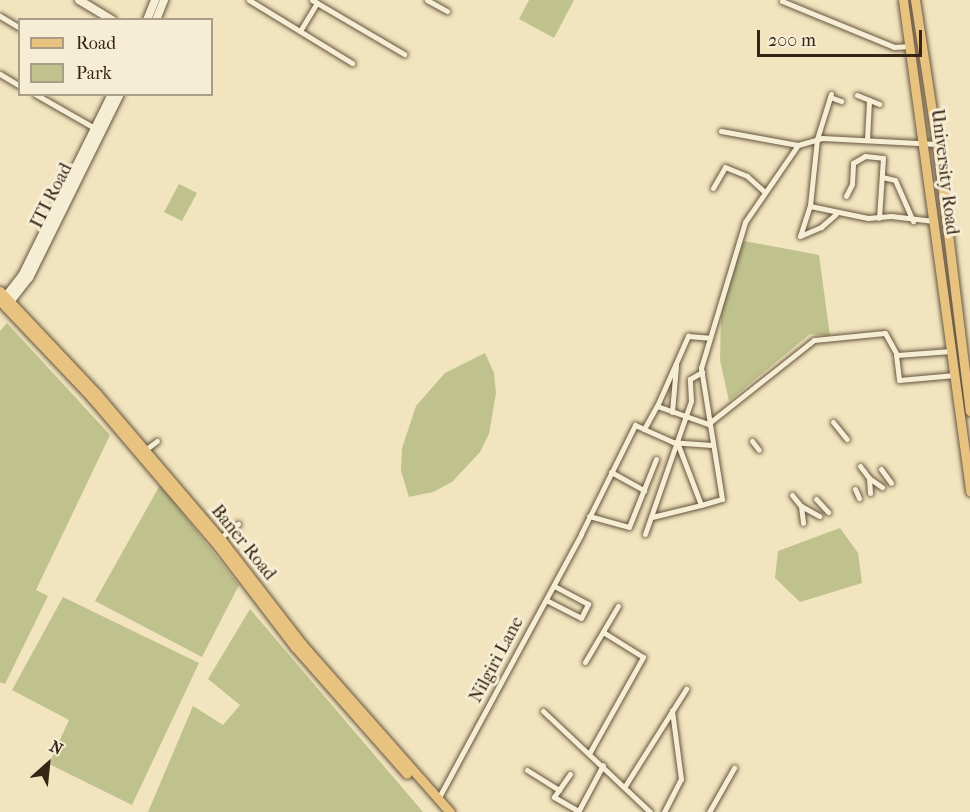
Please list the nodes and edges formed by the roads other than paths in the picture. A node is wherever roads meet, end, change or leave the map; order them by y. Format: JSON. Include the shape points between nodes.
{"nodes":[{"id":1,"x":79,"y":0,"type":"edge"},
{"id":2,"x":155,"y":0,"type":"edge"},
{"id":3,"x":164,"y":0,"type":"edge"},
{"id":4,"x":249,"y":0,"type":"edge"},
{"id":5,"x":427,"y":0,"type":"edge"},
{"id":6,"x":444,"y":0,"type":"edge"},
{"id":7,"x":903,"y":0,"type":"edge"},
{"id":8,"x":915,"y":0,"type":"edge"},
{"id":9,"x":315,"y":1,"type":"edge"},
{"id":10,"x":782,"y":2,"type":"edge"},
{"id":11,"x":440,"y":7,"type":"junction"},
{"id":12,"x":447,"y":11,"type":"dead end"},
{"id":13,"x":0,"y":16,"type":"edge"},
{"id":14,"x":109,"y":18,"type":"edge"},
{"id":15,"x":148,"y":18,"type":"edge"},
{"id":16,"x":157,"y":18,"type":"edge"},
{"id":17,"x":18,"y":27,"type":"edge"},
{"id":18,"x":300,"y":31,"type":"junction"},
{"id":19,"x":910,"y":46,"type":"junction"},
{"id":20,"x":404,"y":54,"type":"dead end"},
{"id":21,"x":352,"y":63,"type":"dead end"},
{"id":22,"x":0,"y":74,"type":"edge"},
{"id":23,"x":18,"y":85,"type":"edge"},
{"id":24,"x":857,"y":94,"type":"dead end"},
{"id":25,"x":38,"y":96,"type":"edge"},
{"id":26,"x":111,"y":96,"type":"edge"},
{"id":27,"x":119,"y":96,"type":"edge"},
{"id":28,"x":869,"y":100,"type":"junction"},
{"id":29,"x":841,"y":101,"type":"dead end"},
{"id":30,"x":879,"y":104,"type":"dead end"},
{"id":31,"x":98,"y":131,"type":"junction"},
{"id":32,"x":722,"y":131,"type":"dead end"},
{"id":33,"x":818,"y":139,"type":"junction"},
{"id":34,"x":867,"y":140,"type":"junction"},
{"id":35,"x":925,"y":143,"type":"junction"},
{"id":36,"x":937,"y":144,"type":"junction"},
{"id":37,"x":798,"y":145,"type":"junction"},
{"id":38,"x":882,"y":177,"type":"junction"},
{"id":39,"x":713,"y":188,"type":"dead end"},
{"id":40,"x":765,"y":192,"type":"junction"},
{"id":41,"x":846,"y":196,"type":"dead end"},
{"id":42,"x":810,"y":206,"type":"junction"},
{"id":43,"x":836,"y":214,"type":"junction"},
{"id":44,"x":879,"y":218,"type":"junction"},
{"id":45,"x":913,"y":220,"type":"junction"},
{"id":46,"x":934,"y":221,"type":"junction"},
{"id":47,"x":4,"y":300,"type":"edge"},
{"id":48,"x":709,"y":338,"type":"junction"},
{"id":49,"x":951,"y":351,"type":"junction"},
{"id":50,"x":896,"y":355,"type":"junction"},
{"id":51,"x":676,"y":360,"type":"junction"},
{"id":52,"x":702,"y":372,"type":"junction"},
{"id":53,"x":955,"y":375,"type":"junction"},
{"id":54,"x":657,"y":406,"type":"junction"},
{"id":55,"x":970,"y":411,"type":"edge"},
{"id":56,"x":672,"y":412,"type":"junction"},
{"id":57,"x":686,"y":417,"type":"junction"},
{"id":58,"x":833,"y":422,"type":"dead end"},
{"id":59,"x":708,"y":424,"type":"junction"},
{"id":60,"x":644,"y":429,"type":"junction"},
{"id":61,"x":847,"y":439,"type":"dead end"},
{"id":62,"x":157,"y":441,"type":"dead end"},
{"id":63,"x":752,"y":441,"type":"dead end"},
{"id":64,"x":675,"y":442,"type":"junction"},
{"id":65,"x":712,"y":445,"type":"junction"},
{"id":66,"x":759,"y":450,"type":"dead end"},
{"id":67,"x":143,"y":451,"type":"junction"},
{"id":68,"x":656,"y":459,"type":"dead end"},
{"id":69,"x":860,"y":466,"type":"dead end"},
{"id":70,"x":881,"y":469,"type":"dead end"},
{"id":71,"x":611,"y":472,"type":"junction"},
{"id":72,"x":869,"y":478,"type":"junction"},
{"id":73,"x":891,"y":483,"type":"dead end"},
{"id":74,"x":882,"y":487,"type":"dead end"},
{"id":75,"x":855,"y":489,"type":"dead end"},
{"id":76,"x":644,"y":490,"type":"junction"},
{"id":77,"x":970,"y":491,"type":"edge"},
{"id":78,"x":870,"y":493,"type":"dead end"},
{"id":79,"x":792,"y":495,"type":"dead end"},
{"id":80,"x":859,"y":498,"type":"dead end"},
{"id":81,"x":816,"y":499,"type":"dead end"},
{"id":82,"x":701,"y":505,"type":"junction"},
{"id":83,"x":801,"y":506,"type":"junction"},
{"id":84,"x":828,"y":512,"type":"dead end"},
{"id":85,"x":590,"y":516,"type":"junction"},
{"id":86,"x":819,"y":516,"type":"dead end"},
{"id":87,"x":652,"y":517,"type":"junction"},
{"id":88,"x":803,"y":523,"type":"dead end"},
{"id":89,"x":238,"y":524,"type":"dead end"},
{"id":90,"x":645,"y":534,"type":"dead end"},
{"id":91,"x":220,"y":538,"type":"junction"},
{"id":92,"x":554,"y":586,"type":"junction"},
{"id":93,"x":546,"y":600,"type":"junction"},
{"id":94,"x":618,"y":606,"type":"dead end"},
{"id":95,"x":603,"y":632,"type":"junction"},
{"id":96,"x":307,"y":655,"type":"junction"},
{"id":97,"x":585,"y":662,"type":"dead end"},
{"id":98,"x":686,"y":689,"type":"dead end"},
{"id":99,"x":543,"y":711,"type":"dead end"},
{"id":100,"x":672,"y":711,"type":"junction"},
{"id":101,"x":590,"y":752,"type":"junction"},
{"id":102,"x":603,"y":765,"type":"junction"},
{"id":103,"x":734,"y":768,"type":"dead end"},
{"id":104,"x":526,"y":770,"type":"dead end"},
{"id":105,"x":570,"y":774,"type":"dead end"},
{"id":106,"x":625,"y":786,"type":"junction"},
{"id":107,"x":559,"y":790,"type":"junction"},
{"id":108,"x":438,"y":799,"type":"junction"},
{"id":109,"x":644,"y":809,"type":"edge"},
{"id":110,"x":578,"y":811,"type":"edge"},
{"id":111,"x":442,"y":812,"type":"edge"},
{"id":112,"x":450,"y":812,"type":"edge"},
{"id":113,"x":650,"y":812,"type":"edge"},
{"id":114,"x":664,"y":812,"type":"edge"},
{"id":115,"x":710,"y":812,"type":"edge"}],
"edges":[{"from":1,"to":14,"type":"main road"},
{"from":2,"to":15,"type":"main road"},
{"from":3,"to":16,"type":"main road"},
{"from":4,"to":18,"type":"street"},
{"from":5,"to":11,"type":"street"},
{"from":6,"to":11,"type":"street"},
{"from":7,"to":19,"type":"main road","name":"University Road"},
{"from":8,"to":36,"type":"main road","name":"University Road"},
{"from":9,"to":18,"type":"street"},
{"from":9,"to":20,"type":"street"},
{"from":10,"to":19,"type":"street","via":[[894,47]]},
{"from":11,"to":12,"type":"street"},
{"from":13,"to":17,"type":"street"},
{"from":18,"to":21,"type":"street"},
{"from":19,"to":35,"type":"main road","name":"University Road"},
{"from":22,"to":23,"type":"street"},
{"from":24,"to":28,"type":"street"},
{"from":25,"to":31,"type":"street"},
{"from":26,"to":31,"type":"main road","name":"ITI Road"},
{"from":27,"to":31,"type":"main road","name":"ITI Road"},
{"from":28,"to":30,"type":"street"},
{"from":28,"to":34,"type":"street"},
{"from":29,"to":33,"type":"street","via":[[830,96]]},
{"from":31,"to":47,"type":"main road","name":"ITI Road","via":[[23,274]]},
{"from":32,"to":37,"type":"street"},
{"from":33,"to":34,"type":"street"},
{"from":33,"to":37,"type":"street"},
{"from":33,"to":42,"type":"street"},
{"from":34,"to":35,"type":"street"},
{"from":35,"to":36,"type":"street"},
{"from":35,"to":46,"type":"main road","name":"University Road"},
{"from":36,"to":55,"type":"main road","name":"University Road"},
{"from":37,"to":40,"type":"street"},
{"from":38,"to":41,"type":"street","via":[[883,158],[865,156],[853,163],[852,184]]},
{"from":38,"to":44,"type":"street"},
{"from":38,"to":45,"type":"street","via":[[895,180]]},
{"from":39,"to":40,"type":"street","via":[[724,167],[747,176]]},
{"from":40,"to":48,"type":"street","via":[[745,222]]},
{"from":42,"to":43,"type":"street"},
{"from":42,"to":43,"type":"street","via":[[800,236]]},
{"from":43,"to":44,"type":"street"},
{"from":44,"to":45,"type":"street"},
{"from":45,"to":46,"type":"street"},
{"from":46,"to":49,"type":"main road","name":"University Road"},
{"from":47,"to":67,"type":"main road","name":"Baner Road"},
{"from":47,"to":96,"type":"main road","name":"Baner Road","via":[[92,398]]},
{"from":48,"to":51,"type":"street","via":[[688,336]]},
{"from":48,"to":52,"type":"street"},
{"from":49,"to":50,"type":"street"},
{"from":49,"to":53,"type":"main road","name":"University Road"},
{"from":50,"to":53,"type":"street","via":[[899,380]]},
{"from":50,"to":59,"type":"street","via":[[886,334],[811,341]]},
{"from":51,"to":54,"type":"street"},
{"from":51,"to":56,"type":"street","via":[[678,385]]},
{"from":52,"to":57,"type":"street","via":[[690,379],[691,401]]},
{"from":52,"to":59,"type":"street"},
{"from":53,"to":77,"type":"main road","name":"University Road"},
{"from":54,"to":56,"type":"street"},
{"from":54,"to":60,"type":"street"},
{"from":56,"to":57,"type":"street"},
{"from":57,"to":59,"type":"street"},
{"from":57,"to":64,"type":"street"},
{"from":58,"to":61,"type":"street"},
{"from":59,"to":65,"type":"street"},
{"from":60,"to":64,"type":"street"},
{"from":60,"to":71,"type":"street","name":"Nilgiri Lane","via":[[634,425]]},
{"from":62,"to":67,"type":"street"},
{"from":63,"to":66,"type":"street"},
{"from":64,"to":65,"type":"street"},
{"from":64,"to":82,"type":"street"},
{"from":64,"to":87,"type":"street"},
{"from":65,"to":82,"type":"street","via":[[722,498]]},
{"from":67,"to":91,"type":"main road","name":"Baner Road"},
{"from":68,"to":76,"type":"street"},
{"from":69,"to":72,"type":"street"},
{"from":70,"to":73,"type":"street"},
{"from":71,"to":76,"type":"street"},
{"from":71,"to":85,"type":"street","name":"Nilgiri Lane"},
{"from":72,"to":74,"type":"street"},
{"from":72,"to":78,"type":"street"},
{"from":75,"to":80,"type":"street"},
{"from":76,"to":85,"type":"street","via":[[629,527]]},
{"from":79,"to":83,"type":"street"},
{"from":81,"to":84,"type":"street"},
{"from":82,"to":87,"type":"street"},
{"from":83,"to":86,"type":"street"},
{"from":83,"to":88,"type":"street"},
{"from":85,"to":92,"type":"street","name":"Nilgiri Lane"},
{"from":87,"to":90,"type":"street"},
{"from":89,"to":91,"type":"street"},
{"from":91,"to":96,"type":"main road","name":"Baner Road"},
{"from":92,"to":93,"type":"street","name":"Nilgiri Lane"},
{"from":92,"to":93,"type":"street","via":[[588,604],[581,618]]},
{"from":93,"to":108,"type":"street","name":"Nilgiri Lane"},
{"from":94,"to":95,"type":"street"},
{"from":95,"to":97,"type":"street"},
{"from":95,"to":101,"type":"street","via":[[643,657]]},
{"from":96,"to":108,"type":"main road","name":"Baner Road"},
{"from":96,"to":111,"type":"main road","name":"Baner Road"},
{"from":98,"to":100,"type":"street"},
{"from":99,"to":101,"type":"street"},
{"from":100,"to":106,"type":"street"},
{"from":100,"to":114,"type":"street","via":[[681,778]]},
{"from":101,"to":102,"type":"street"},
{"from":102,"to":106,"type":"street"},
{"from":102,"to":110,"type":"street"},
{"from":103,"to":115,"type":"street"},
{"from":104,"to":107,"type":"street"},
{"from":105,"to":107,"type":"street"},
{"from":106,"to":109,"type":"street"},
{"from":107,"to":110,"type":"street","via":[[554,797]]},
{"from":108,"to":112,"type":"main road","name":"Baner Road"},
{"from":109,"to":113,"type":"street"}]}
